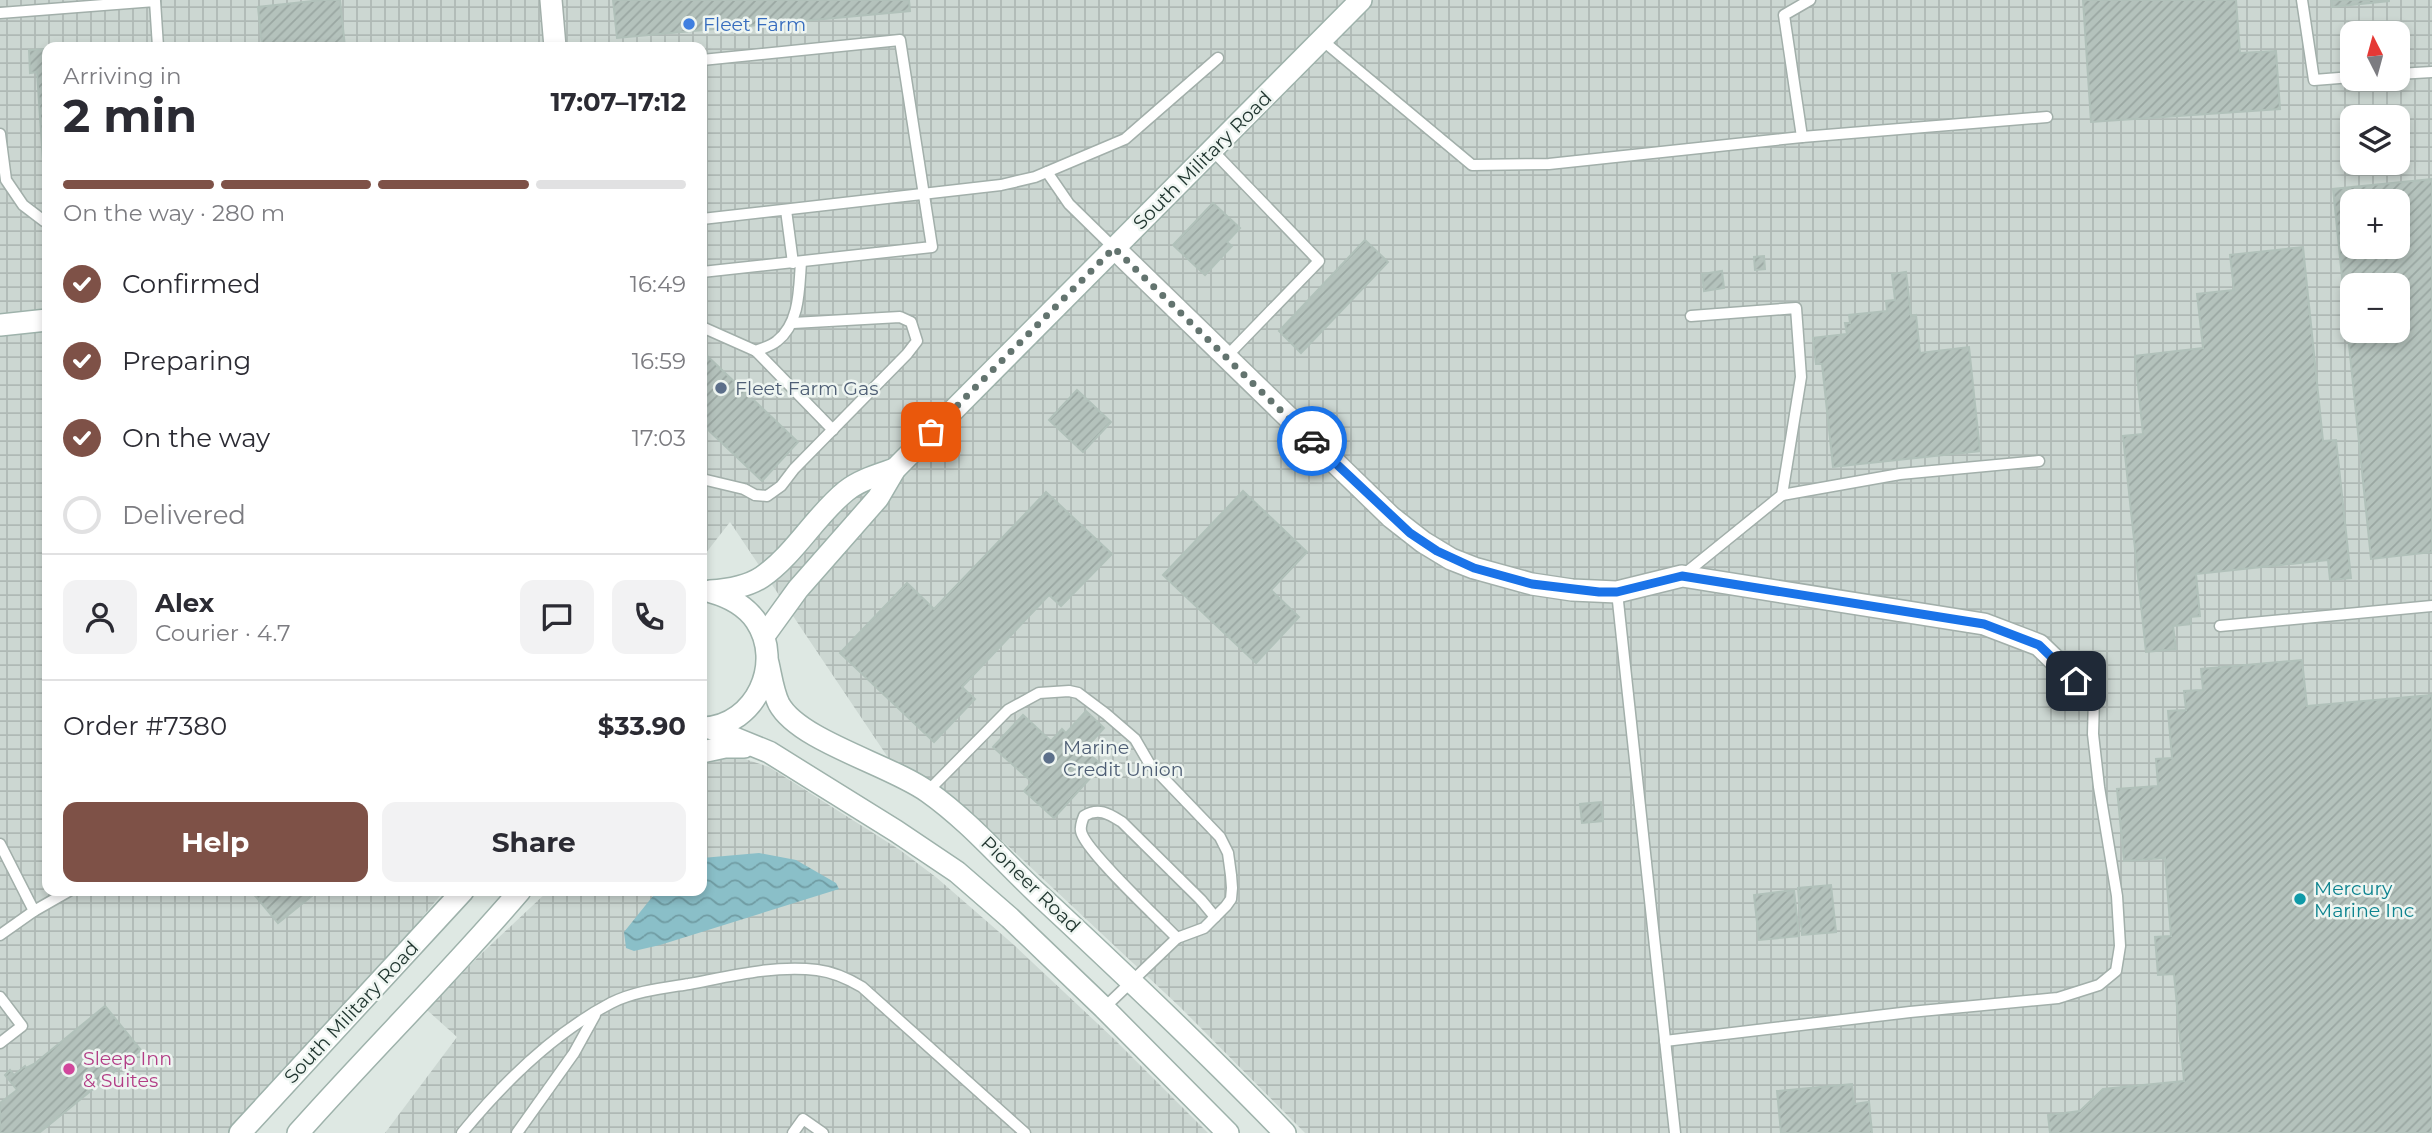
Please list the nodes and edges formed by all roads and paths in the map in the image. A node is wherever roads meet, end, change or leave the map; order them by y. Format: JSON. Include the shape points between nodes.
{"nodes":[{"id":1,"x":551,"y":0,"type":"edge"},
{"id":2,"x":1361,"y":0,"type":"edge"},
{"id":3,"x":1810,"y":0,"type":"edge"},
{"id":4,"x":2302,"y":0,"type":"edge"},
{"id":5,"x":0,"y":13,"type":"edge"},
{"id":6,"x":1322,"y":40,"type":"junction"},
{"id":7,"x":158,"y":42,"type":"edge"},
{"id":8,"x":555,"y":42,"type":"edge"},
{"id":9,"x":1218,"y":58,"type":"dead end"},
{"id":10,"x":707,"y":59,"type":"edge"},
{"id":11,"x":2432,"y":72,"type":"edge"},
{"id":12,"x":2410,"y":73,"type":"edge"},
{"id":13,"x":2340,"y":79,"type":"edge"},
{"id":14,"x":2047,"y":117,"type":"dead end"},
{"id":15,"x":0,"y":134,"type":"edge"},
{"id":16,"x":1802,"y":137,"type":"junction"},
{"id":17,"x":1212,"y":150,"type":"junction"},
{"id":18,"x":1047,"y":172,"type":"junction"},
{"id":19,"x":924,"y":195,"type":"junction"},
{"id":20,"x":786,"y":210,"type":"junction"},
{"id":21,"x":707,"y":218,"type":"edge"},
{"id":22,"x":42,"y":219,"type":"edge"},
{"id":23,"x":1114,"y":248,"type":"junction"},
{"id":24,"x":797,"y":262,"type":"junction"},
{"id":25,"x":707,"y":271,"type":"edge"},
{"id":26,"x":1691,"y":316,"type":"dead end"},
{"id":27,"x":42,"y":321,"type":"edge"},
{"id":28,"x":793,"y":323,"type":"junction"},
{"id":29,"x":0,"y":325,"type":"edge"},
{"id":30,"x":707,"y":329,"type":"edge"},
{"id":31,"x":756,"y":351,"type":"junction"},
{"id":32,"x":1226,"y":357,"type":"junction"},
{"id":33,"x":833,"y":430,"type":"junction"},
{"id":34,"x":2039,"y":461,"type":"dead end"},
{"id":35,"x":895,"y":469,"type":"junction"},
{"id":36,"x":707,"y":480,"type":"edge"},
{"id":37,"x":1782,"y":495,"type":"junction"},
{"id":38,"x":1682,"y":576,"type":"junction"},
{"id":39,"x":707,"y":591,"type":"edge"},
{"id":40,"x":707,"y":591,"type":"edge"},
{"id":41,"x":1617,"y":592,"type":"junction"},
{"id":42,"x":2432,"y":606,"type":"edge"},
{"id":43,"x":2220,"y":626,"type":"dead end"},
{"id":44,"x":764,"y":636,"type":"junction"},
{"id":45,"x":768,"y":663,"type":"junction"},
{"id":46,"x":2094,"y":698,"type":"joint"},
{"id":47,"x":707,"y":728,"type":"edge"},
{"id":48,"x":707,"y":728,"type":"edge"},
{"id":49,"x":707,"y":751,"type":"edge"},
{"id":50,"x":769,"y":752,"type":"junction"},
{"id":51,"x":928,"y":792,"type":"junction"},
{"id":52,"x":0,"y":844,"type":"edge"},
{"id":53,"x":60,"y":896,"type":"edge"},
{"id":54,"x":458,"y":896,"type":"edge"},
{"id":55,"x":516,"y":896,"type":"edge"},
{"id":56,"x":530,"y":896,"type":"edge"},
{"id":57,"x":34,"y":911,"type":"junction"},
{"id":58,"x":1215,"y":917,"type":"junction"},
{"id":59,"x":0,"y":935,"type":"edge"},
{"id":60,"x":481,"y":936,"type":"junction"},
{"id":61,"x":1177,"y":938,"type":"junction"},
{"id":62,"x":1133,"y":981,"type":"junction"},
{"id":63,"x":0,"y":996,"type":"edge"},
{"id":64,"x":1104,"y":1008,"type":"junction"},
{"id":65,"x":596,"y":1012,"type":"junction"},
{"id":66,"x":1665,"y":1041,"type":"junction"},
{"id":67,"x":0,"y":1043,"type":"edge"},
{"id":68,"x":240,"y":1133,"type":"edge"},
{"id":69,"x":298,"y":1133,"type":"edge"},
{"id":70,"x":462,"y":1133,"type":"edge"},
{"id":71,"x":517,"y":1133,"type":"edge"},
{"id":72,"x":793,"y":1133,"type":"edge"},
{"id":73,"x":823,"y":1133,"type":"edge"},
{"id":74,"x":1025,"y":1133,"type":"edge"},
{"id":75,"x":1228,"y":1133,"type":"edge"},
{"id":76,"x":1285,"y":1133,"type":"edge"},
{"id":77,"x":1675,"y":1133,"type":"edge"}],
"edges":[{"from":1,"to":8,"type":"main road"},
{"from":2,"to":6,"type":"main road","name":"South Military Road"},
{"from":3,"to":16,"type":"lane","via":[[1784,15]]},
{"from":4,"to":13,"type":"lane","via":[[2314,80]]},
{"from":5,"to":7,"type":"lane","via":[[155,1]]},
{"from":6,"to":16,"type":"lane","via":[[1472,165],[1549,164]]},
{"from":6,"to":17,"type":"main road","name":"South Military Road"},
{"from":9,"to":18,"type":"lane","via":[[1125,139]]},
{"from":10,"to":19,"type":"lane","via":[[900,40]]},
{"from":11,"to":12,"type":"lane"},
{"from":14,"to":16,"type":"lane"},
{"from":15,"to":22,"type":"lane","via":[[6,180],[23,205]]},
{"from":17,"to":23,"type":"main road","name":"South Military Road"},
{"from":17,"to":32,"type":"lane","via":[[1319,261]]},
{"from":18,"to":19,"type":"lane","via":[[1001,185]]},
{"from":18,"to":23,"type":"lane","via":[[1069,204]]},
{"from":19,"to":20,"type":"lane"},
{"from":19,"to":24,"type":"lane","via":[[932,247]]},
{"from":20,"to":21,"type":"lane"},
{"from":20,"to":24,"type":"lane"},
{"from":23,"to":32,"type":"main road"},
{"from":23,"to":35,"type":"main road","name":"South Military Road"},
{"from":24,"to":25,"type":"lane"},
{"from":24,"to":28,"type":"lane","via":[[799,290]]},
{"from":26,"to":37,"type":"lane","via":[[1796,307],[1801,377]]},
{"from":27,"to":29,"type":"main road"},
{"from":28,"to":31,"type":"lane","via":[[776,342]]},
{"from":28,"to":33,"type":"lane","via":[[900,317],[911,322],[916,341],[912,347]]},
{"from":30,"to":31,"type":"lane"},
{"from":31,"to":33,"type":"lane"},
{"from":32,"to":41,"type":"main road","via":[[1391,517],[1437,551],[1506,579]]},
{"from":33,"to":36,"type":"lane","via":[[767,496]]},
{"from":34,"to":37,"type":"lane","via":[[1900,474]]},
{"from":35,"to":39,"type":"main road","name":"South Military Road","via":[[848,489],[762,577],[730,589]]},
{"from":35,"to":44,"type":"main road","name":"South Military Road","via":[[878,498],[798,589]]},
{"from":37,"to":38,"type":"lane"},
{"from":38,"to":41,"type":"main road"},
{"from":38,"to":46,"type":"main road","via":[[1984,624],[2039,645]]},
{"from":40,"to":44,"type":"main road","via":[[743,607]]},
{"from":41,"to":66,"type":"lane"},
{"from":42,"to":43,"type":"lane"},
{"from":44,"to":45,"type":"main road","name":"Pioneer Road"},
{"from":45,"to":47,"type":"main road","via":[[763,686],[750,706],[732,720]]},
{"from":45,"to":51,"type":"main road","name":"Pioneer Road","via":[[779,703],[806,732]]},
{"from":46,"to":66,"type":"lane","via":[[2099,787],[2117,896],[2120,946],[2116,971],[2099,985],[2059,998]]},
{"from":48,"to":50,"type":"main road","name":"Pioneer Road"},
{"from":49,"to":50,"type":"main road","via":[[731,746]]},
{"from":50,"to":64,"type":"main road","name":"Pioneer Road","via":[[957,872]]},
{"from":51,"to":58,"type":"lane","via":[[1020,702],[1039,693],[1078,693],[1135,739],[1150,764],[1220,837],[1228,853],[1232,888],[1231,899]]},
{"from":51,"to":62,"type":"main road","name":"Pioneer Road","via":[[976,830]]},
{"from":52,"to":57,"type":"lane"},
{"from":53,"to":57,"type":"lane"},
{"from":54,"to":68,"type":"main road","name":"South Military Road"},
{"from":55,"to":60,"type":"main road"},
{"from":56,"to":60,"type":"main road"},
{"from":57,"to":59,"type":"lane"},
{"from":58,"to":61,"type":"lane","via":[[1204,928]]},
{"from":58,"to":61,"type":"lane","via":[[1122,822],[1097,811],[1084,816],[1081,834],[1087,843]]},
{"from":60,"to":69,"type":"main road"},
{"from":61,"to":62,"type":"lane"},
{"from":62,"to":64,"type":"lane"},
{"from":62,"to":76,"type":"main road","name":"Pioneer Road"},
{"from":63,"to":67,"type":"lane","via":[[22,1026]]},
{"from":64,"to":75,"type":"main road","name":"Pioneer Road"},
{"from":65,"to":70,"type":"lane","via":[[519,1072]]},
{"from":65,"to":71,"type":"lane","via":[[574,1053]]},
{"from":65,"to":74,"type":"lane","via":[[630,996],[742,974],[786,969],[832,973],[874,996]]},
{"from":66,"to":77,"type":"lane"},
{"from":72,"to":73,"type":"lane","via":[[803,1119]]}]}
